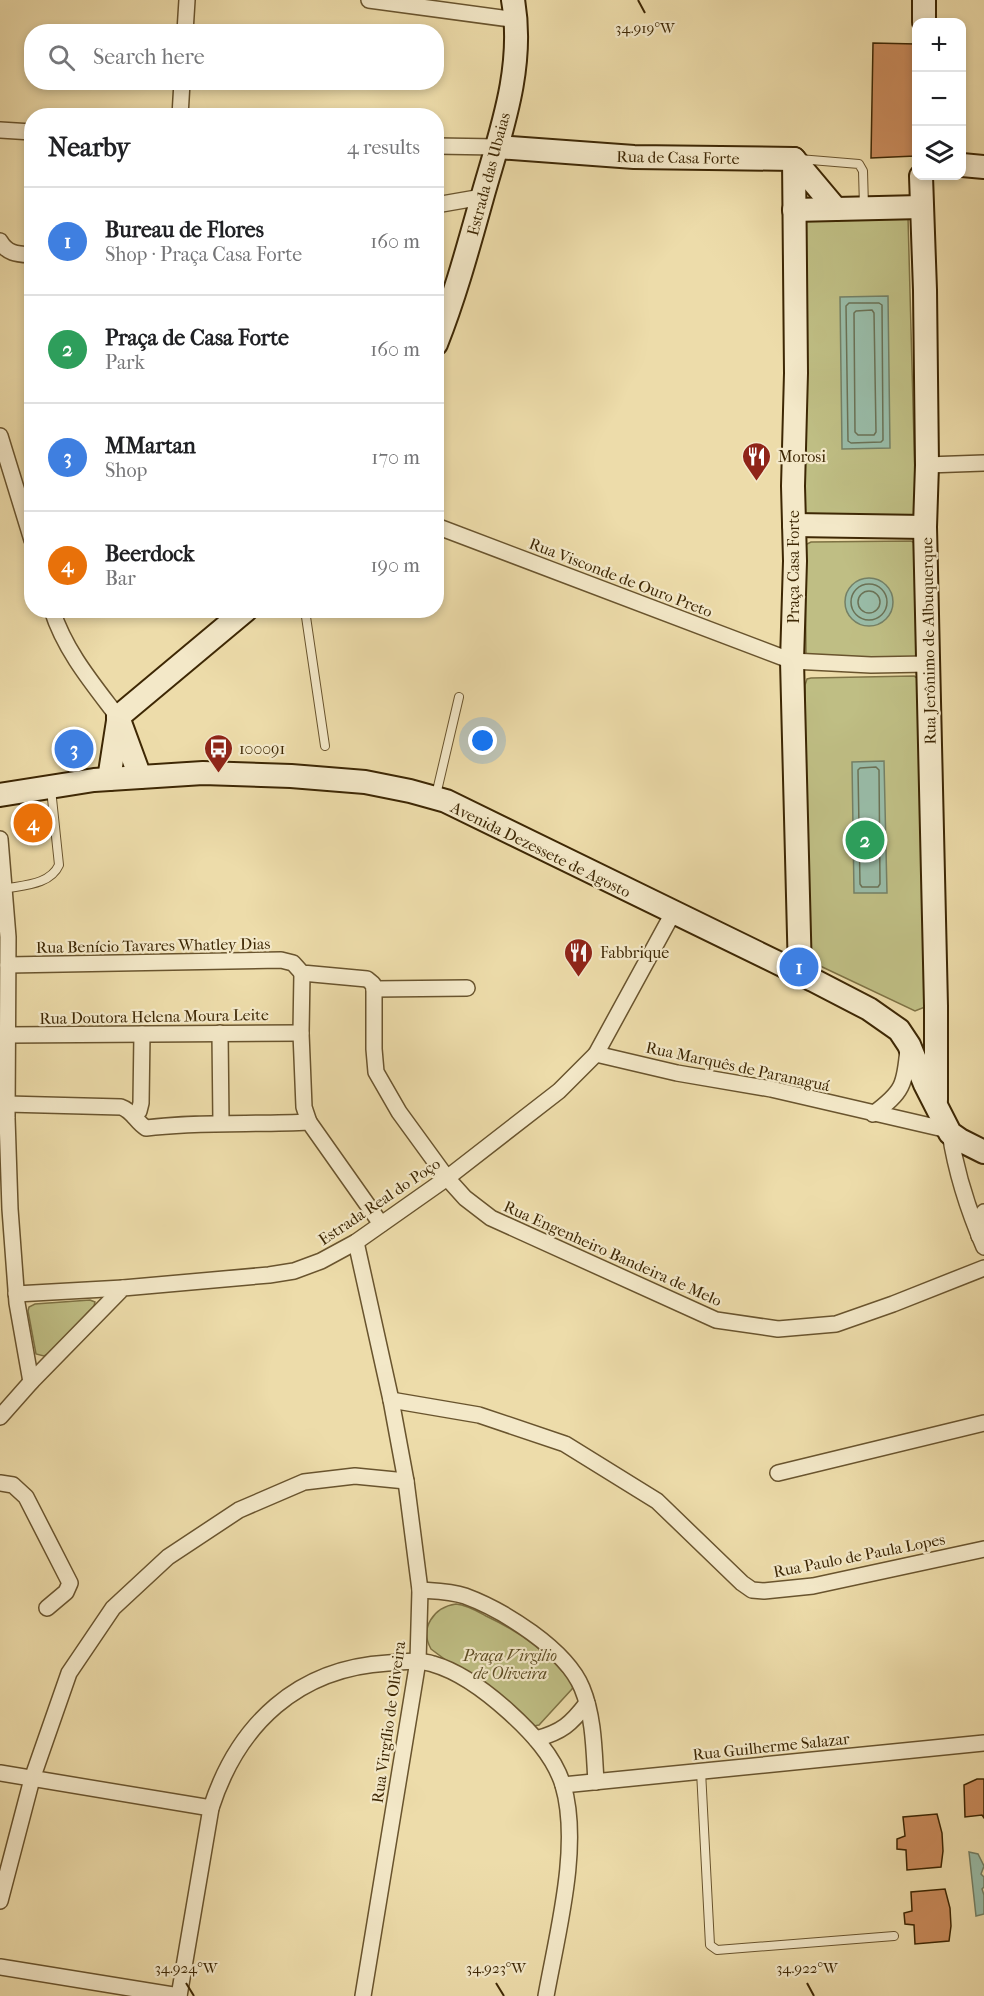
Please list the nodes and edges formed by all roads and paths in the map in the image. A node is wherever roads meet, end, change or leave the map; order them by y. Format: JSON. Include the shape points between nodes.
{"nodes":[{"id":1,"x":187,"y":0,"type":"edge"},
{"id":2,"x":369,"y":0,"type":"edge"},
{"id":3,"x":924,"y":0,"type":"edge"},
{"id":4,"x":515,"y":10,"type":"edge"},
{"id":5,"x":924,"y":18,"type":"edge"},
{"id":6,"x":186,"y":24,"type":"edge"},
{"id":7,"x":182,"y":90,"type":"edge"},
{"id":8,"x":180,"y":108,"type":"edge"},
{"id":9,"x":0,"y":130,"type":"edge"},
{"id":10,"x":24,"y":132,"type":"edge"},
{"id":11,"x":444,"y":146,"type":"edge"},
{"id":12,"x":498,"y":147,"type":"junction"},
{"id":13,"x":794,"y":159,"type":"junction"},
{"id":14,"x":966,"y":165,"type":"edge"},
{"id":15,"x":984,"y":167,"type":"edge"},
{"id":16,"x":921,"y":180,"type":"edge"},
{"id":17,"x":482,"y":197,"type":"junction"},
{"id":18,"x":444,"y":204,"type":"edge"},
{"id":19,"x":921,"y":207,"type":"junction"},
{"id":20,"x":864,"y":208,"type":"junction"},
{"id":21,"x":836,"y":209,"type":"junction"},
{"id":22,"x":794,"y":210,"type":"junction"},
{"id":23,"x":0,"y":241,"type":"edge"},
{"id":24,"x":24,"y":255,"type":"edge"},
{"id":25,"x":444,"y":324,"type":"edge"},
{"id":26,"x":0,"y":436,"type":"edge"},
{"id":27,"x":984,"y":463,"type":"edge"},
{"id":28,"x":927,"y":465,"type":"junction"},
{"id":29,"x":24,"y":513,"type":"edge"},
{"id":30,"x":794,"y":525,"type":"junction"},
{"id":31,"x":925,"y":527,"type":"junction"},
{"id":32,"x":444,"y":529,"type":"edge"},
{"id":33,"x":55,"y":618,"type":"edge"},
{"id":34,"x":234,"y":618,"type":"edge"},
{"id":35,"x":306,"y":618,"type":"edge"},
{"id":36,"x":792,"y":661,"type":"junction"},
{"id":37,"x":928,"y":664,"type":"junction"},
{"id":38,"x":459,"y":697,"type":"dead end"},
{"id":39,"x":118,"y":717,"type":"junction"},
{"id":40,"x":325,"y":746,"type":"dead end"},
{"id":41,"x":140,"y":777,"type":"junction"},
{"id":42,"x":109,"y":779,"type":"junction"},
{"id":43,"x":50,"y":787,"type":"junction"},
{"id":44,"x":0,"y":795,"type":"edge"},
{"id":45,"x":435,"y":798,"type":"junction"},
{"id":46,"x":0,"y":839,"type":"edge"},
{"id":47,"x":4,"y":889,"type":"junction"},
{"id":48,"x":674,"y":913,"type":"junction"},
{"id":49,"x":8,"y":965,"type":"junction"},
{"id":50,"x":302,"y":973,"type":"junction"},
{"id":51,"x":800,"y":974,"type":"junction"},
{"id":52,"x":467,"y":988,"type":"dead end"},
{"id":53,"x":374,"y":989,"type":"junction"},
{"id":54,"x":220,"y":1033,"type":"junction"},
{"id":55,"x":301,"y":1033,"type":"junction"},
{"id":56,"x":142,"y":1034,"type":"junction"},
{"id":57,"x":8,"y":1035,"type":"junction"},
{"id":58,"x":909,"y":1045,"type":"junction"},
{"id":59,"x":596,"y":1054,"type":"junction"},
{"id":60,"x":7,"y":1104,"type":"junction"},
{"id":61,"x":936,"y":1107,"type":"junction"},
{"id":62,"x":873,"y":1114,"type":"junction"},
{"id":63,"x":134,"y":1116,"type":"junction"},
{"id":64,"x":309,"y":1122,"type":"junction"},
{"id":65,"x":221,"y":1123,"type":"junction"},
{"id":66,"x":949,"y":1131,"type":"junction"},
{"id":67,"x":984,"y":1152,"type":"edge"},
{"id":68,"x":447,"y":1178,"type":"junction"},
{"id":69,"x":984,"y":1212,"type":"edge"},
{"id":70,"x":381,"y":1224,"type":"junction"},
{"id":71,"x":982,"y":1241,"type":"edge"},
{"id":72,"x":6,"y":1242,"type":"edge"},
{"id":73,"x":356,"y":1242,"type":"junction"},
{"id":74,"x":984,"y":1268,"type":"edge"},
{"id":75,"x":123,"y":1288,"type":"junction"},
{"id":76,"x":16,"y":1294,"type":"junction"},
{"id":77,"x":31,"y":1382,"type":"junction"},
{"id":78,"x":392,"y":1400,"type":"junction"},
{"id":79,"x":0,"y":1417,"type":"edge"},
{"id":80,"x":984,"y":1423,"type":"edge"},
{"id":81,"x":778,"y":1473,"type":"dead end"},
{"id":82,"x":406,"y":1481,"type":"junction"},
{"id":83,"x":0,"y":1483,"type":"edge"},
{"id":84,"x":984,"y":1549,"type":"edge"},
{"id":85,"x":420,"y":1590,"type":"junction"},
{"id":86,"x":47,"y":1608,"type":"dead end"},
{"id":87,"x":418,"y":1661,"type":"junction"},
{"id":88,"x":587,"y":1703,"type":"junction"},
{"id":89,"x":536,"y":1739,"type":"junction"},
{"id":90,"x":984,"y":1743,"type":"edge"},
{"id":91,"x":701,"y":1771,"type":"junction"},
{"id":92,"x":0,"y":1773,"type":"edge"},
{"id":93,"x":32,"y":1779,"type":"junction"},
{"id":94,"x":596,"y":1782,"type":"junction"},
{"id":95,"x":563,"y":1785,"type":"junction"},
{"id":96,"x":211,"y":1808,"type":"junction"},
{"id":97,"x":0,"y":1902,"type":"edge"},
{"id":98,"x":894,"y":1936,"type":"dead end"},
{"id":99,"x":0,"y":1967,"type":"edge"},
{"id":100,"x":179,"y":1996,"type":"edge"},
{"id":101,"x":363,"y":1996,"type":"edge"},
{"id":102,"x":546,"y":1996,"type":"edge"}],
"edges":[{"from":1,"to":6,"type":"street"},
{"from":2,"to":4,"type":"street"},
{"from":3,"to":5,"type":"street"},
{"from":4,"to":12,"type":"street","name":"Estrada das Ubaias","via":[[514,75]]},
{"from":7,"to":8,"type":"street"},
{"from":9,"to":10,"type":"street"},
{"from":11,"to":12,"type":"street"},
{"from":12,"to":13,"type":"street","name":"Rua de Casa Forte","via":[[634,157]]},
{"from":12,"to":17,"type":"street","name":"Estrada das Ubaias"},
{"from":13,"to":20,"type":"lane","via":[[859,164],[863,171]]},
{"from":13,"to":21,"type":"street"},
{"from":13,"to":22,"type":"street","name":"Praça Casa Forte"},
{"from":14,"to":15,"type":"street"},
{"from":16,"to":19,"type":"street","name":"Rua Jerônimo de Albuquerque"},
{"from":17,"to":18,"type":"street"},
{"from":17,"to":25,"type":"street","name":"Estrada das Ubaias"},
{"from":19,"to":20,"type":"street"},
{"from":19,"to":28,"type":"street","name":"Rua Jerônimo de Albuquerque"},
{"from":20,"to":21,"type":"street"},
{"from":21,"to":22,"type":"street"},
{"from":22,"to":30,"type":"street","name":"Praça Casa Forte"},
{"from":23,"to":24,"type":"street","via":[[12,254]]},
{"from":26,"to":29,"type":"street"},
{"from":27,"to":28,"type":"street"},
{"from":28,"to":31,"type":"street","name":"Rua Jerônimo de Albuquerque"},
{"from":30,"to":31,"type":"street"},
{"from":30,"to":36,"type":"street","name":"Praça Casa Forte"},
{"from":31,"to":37,"type":"street","name":"Rua Jerônimo de Albuquerque"},
{"from":32,"to":36,"type":"street","name":"Rua Visconde de Ouro Preto"},
{"from":33,"to":39,"type":"street","via":[[80,668]]},
{"from":34,"to":39,"type":"street"},
{"from":35,"to":40,"type":"lane"},
{"from":36,"to":37,"type":"street","name":"Rua Visconde de Ouro Preto"},
{"from":36,"to":51,"type":"street","name":"Praça Casa Forte"},
{"from":37,"to":61,"type":"street","name":"Rua Jerônimo de Albuquerque"},
{"from":38,"to":45,"type":"lane"},
{"from":39,"to":41,"type":"street"},
{"from":39,"to":42,"type":"street"},
{"from":41,"to":42,"type":"street","name":"Avenida Dezessete de Agosto"},
{"from":41,"to":45,"type":"street","name":"Avenida Dezessete de Agosto","via":[[203,773],[291,776],[365,782]]},
{"from":42,"to":43,"type":"street","name":"Avenida Dezessete de Agosto"},
{"from":43,"to":44,"type":"street","name":"Avenida Dezessete de Agosto"},
{"from":43,"to":47,"type":"lane","via":[[59,865],[56,873],[44,880]]},
{"from":45,"to":48,"type":"street","name":"Avenida Dezessete de Agosto"},
{"from":46,"to":47,"type":"street"},
{"from":47,"to":49,"type":"street"},
{"from":48,"to":51,"type":"street","name":"Avenida Dezessete de Agosto"},
{"from":48,"to":59,"type":"street","name":"Estrada Real do Poço"},
{"from":49,"to":50,"type":"street","name":"Rua Benício Tavares Whatley Dias","via":[[281,960],[293,963]]},
{"from":49,"to":57,"type":"street"},
{"from":50,"to":53,"type":"street","name":"Rua Benício Tavares Whatley Dias","via":[[367,979]]},
{"from":50,"to":55,"type":"street"},
{"from":51,"to":58,"type":"street","name":"Avenida Dezessete de Agosto","via":[[893,1024]]},
{"from":52,"to":53,"type":"street","name":"Rua Benício Tavares Whatley Dias"},
{"from":53,"to":68,"type":"street","name":"Rua Engenheiro Bandeira de Melo","via":[[376,1072],[399,1112]]},
{"from":54,"to":55,"type":"street","name":"Rua Doutora Helena Moura Leite"},
{"from":54,"to":56,"type":"street","name":"Rua Doutora Helena Moura Leite"},
{"from":54,"to":65,"type":"street"},
{"from":55,"to":64,"type":"street","via":[[304,1107]]},
{"from":56,"to":57,"type":"street","name":"Rua Doutora Helena Moura Leite"},
{"from":56,"to":63,"type":"street","via":[[141,1103]]},
{"from":57,"to":60,"type":"street"},
{"from":58,"to":61,"type":"street","name":"Avenida Dezessete de Agosto"},
{"from":58,"to":62,"type":"street","via":[[900,1090]]},
{"from":59,"to":62,"type":"street","name":"Rua Marquês de Paranaguá"},
{"from":59,"to":68,"type":"street","name":"Estrada Real do Poço","via":[[559,1091]]},
{"from":60,"to":63,"type":"street","via":[[121,1107]]},
{"from":60,"to":72,"type":"street"},
{"from":61,"to":66,"type":"street","name":"Avenida Dezessete de Agosto"},
{"from":62,"to":66,"type":"street","name":"Rua Marquês de Paranaguá"},
{"from":63,"to":65,"type":"street","via":[[146,1128]]},
{"from":64,"to":65,"type":"street"},
{"from":64,"to":70,"type":"street"},
{"from":66,"to":67,"type":"street"},
{"from":66,"to":71,"type":"street","via":[[965,1196]]},
{"from":68,"to":70,"type":"street","name":"Estrada Real do Poço"},
{"from":68,"to":74,"type":"street","name":"Rua Engenheiro Bandeira de Melo","via":[[491,1218],[716,1320],[778,1329],[836,1324]]},
{"from":69,"to":71,"type":"street"},
{"from":70,"to":73,"type":"street","name":"Estrada Real do Poço"},
{"from":72,"to":76,"type":"street"},
{"from":73,"to":75,"type":"street","name":"Estrada Real do Poço","via":[[294,1271]]},
{"from":73,"to":78,"type":"street","name":"Rua Virgílio de Oliveira"},
{"from":75,"to":76,"type":"street","name":"Estrada Real do Poço"},
{"from":75,"to":77,"type":"street"},
{"from":76,"to":77,"type":"street"},
{"from":77,"to":79,"type":"street"},
{"from":78,"to":82,"type":"street","name":"Rua Virgílio de Oliveira"},
{"from":78,"to":84,"type":"street","name":"Rua Paulo de Paula Lopes","via":[[479,1415],[565,1444],[657,1501],[752,1590],[813,1586]]},
{"from":80,"to":81,"type":"street"},
{"from":82,"to":85,"type":"street","name":"Rua Virgílio de Oliveira"},
{"from":82,"to":93,"type":"street","via":[[355,1476],[304,1482],[239,1510],[168,1557],[113,1608],[69,1673]]},
{"from":83,"to":86,"type":"street","via":[[14,1485],[26,1497],[70,1583],[66,1592]]},
{"from":85,"to":87,"type":"street","name":"Rua Virgílio de Oliveira"},
{"from":85,"to":88,"type":"street","via":[[464,1596],[537,1636],[563,1660],[580,1684]]},
{"from":87,"to":89,"type":"street","via":[[443,1667],[486,1693]]},
{"from":87,"to":96,"type":"street","via":[[362,1666],[310,1682],[263,1717],[243,1740]]},
{"from":87,"to":101,"type":"street","name":"Rua Virgílio de Oliveira"},
{"from":88,"to":89,"type":"street","via":[[566,1727]]},
{"from":88,"to":94,"type":"street"},
{"from":89,"to":95,"type":"street","via":[[558,1770]]},
{"from":90,"to":91,"type":"street","name":"Rua Guilherme Salazar"},
{"from":91,"to":94,"type":"street","name":"Rua Guilherme Salazar"},
{"from":91,"to":98,"type":"lane","via":[[712,1948]]},
{"from":92,"to":93,"type":"street"},
{"from":93,"to":96,"type":"street"},
{"from":93,"to":97,"type":"street"},
{"from":94,"to":95,"type":"street","name":"Rua Guilherme Salazar"},
{"from":95,"to":102,"type":"street","via":[[568,1812],[568,1870]]},
{"from":96,"to":100,"type":"street"},
{"from":99,"to":100,"type":"street"}]}
